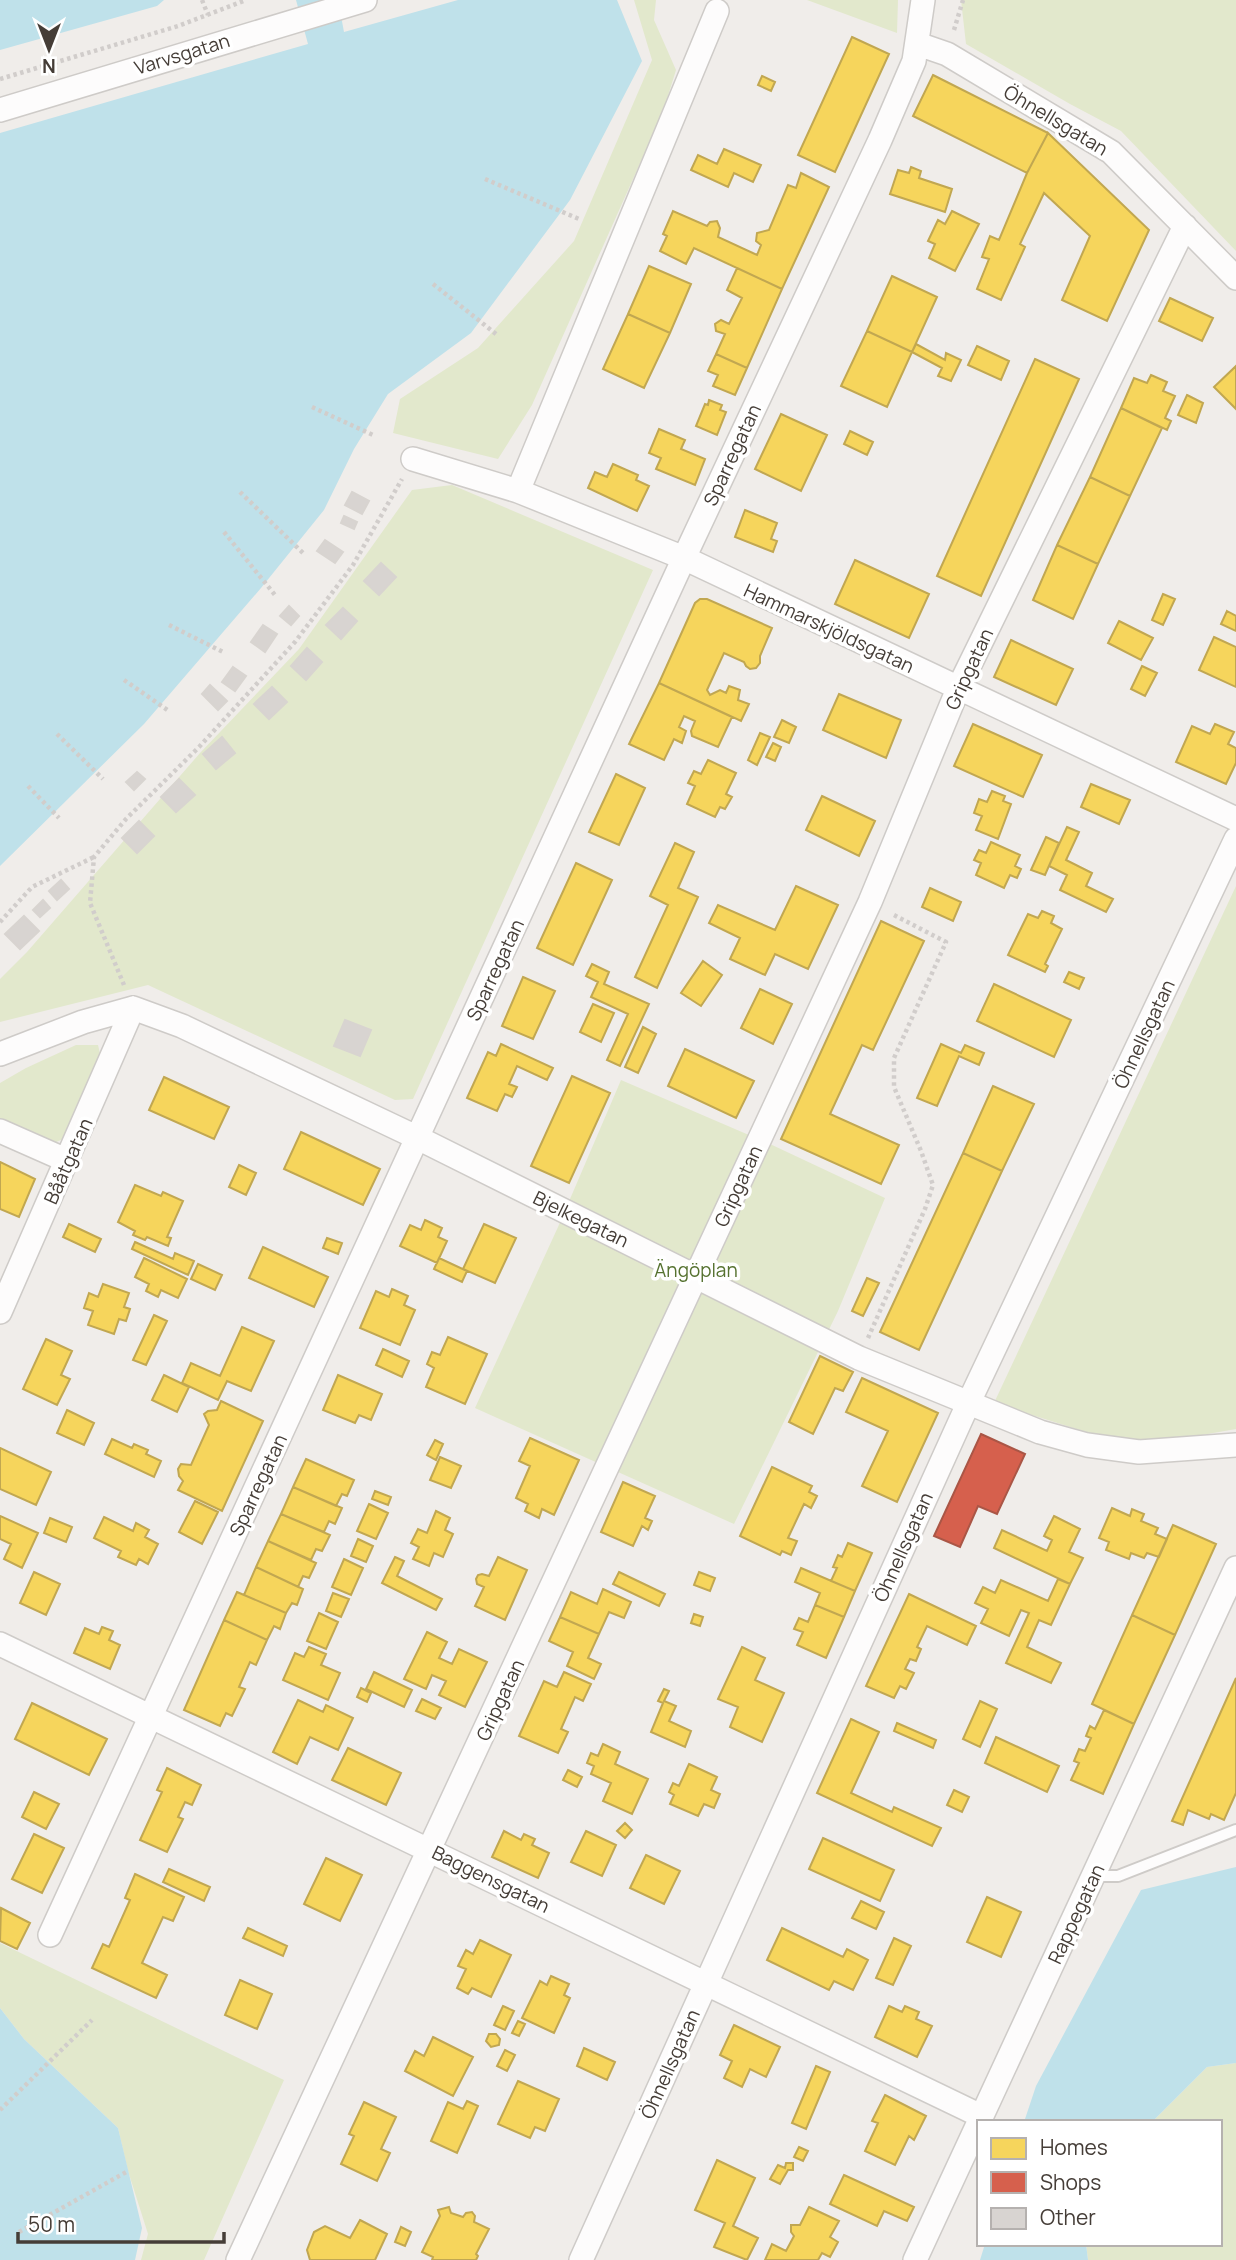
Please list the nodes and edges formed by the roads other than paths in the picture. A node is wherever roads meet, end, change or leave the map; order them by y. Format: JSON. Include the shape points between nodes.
{"nodes":[{"id":1,"x":365,"y":0,"type":"edge"},
{"id":2,"x":923,"y":0,"type":"edge"},
{"id":3,"x":717,"y":11,"type":"dead end"},
{"id":4,"x":918,"y":44,"type":"junction"},
{"id":5,"x":0,"y":110,"type":"edge"},
{"id":6,"x":1185,"y":226,"type":"junction"},
{"id":7,"x":1236,"y":278,"type":"edge"},
{"id":8,"x":413,"y":460,"type":"road end"},
{"id":9,"x":518,"y":491,"type":"junction"},
{"id":10,"x":684,"y":558,"type":"junction"},
{"id":11,"x":958,"y":689,"type":"junction"},
{"id":12,"x":1236,"y":819,"type":"edge"},
{"id":13,"x":1236,"y":839,"type":"edge"},
{"id":14,"x":134,"y":1009,"type":"junction"},
{"id":15,"x":0,"y":1054,"type":"edge"},
{"id":16,"x":0,"y":1132,"type":"edge"},
{"id":17,"x":418,"y":1138,"type":"junction"},
{"id":18,"x":68,"y":1161,"type":"junction"},
{"id":19,"x":696,"y":1276,"type":"junction"},
{"id":20,"x":0,"y":1312,"type":"edge"},
{"id":21,"x":968,"y":1404,"type":"junction"},
{"id":22,"x":1236,"y":1446,"type":"edge"},
{"id":23,"x":1236,"y":1567,"type":"edge"},
{"id":24,"x":0,"y":1644,"type":"edge"},
{"id":25,"x":151,"y":1716,"type":"junction"},
{"id":26,"x":1236,"y":1830,"type":"edge"},
{"id":27,"x":430,"y":1850,"type":"junction"},
{"id":28,"x":1094,"y":1875,"type":"junction"},
{"id":29,"x":50,"y":1935,"type":"dead end"},
{"id":30,"x":706,"y":1983,"type":"junction"},
{"id":31,"x":981,"y":2116,"type":"junction"},
{"id":32,"x":979,"y":2120,"type":"edge"},
{"id":33,"x":977,"y":2125,"type":"edge"},
{"id":34,"x":238,"y":2260,"type":"edge"},
{"id":35,"x":580,"y":2260,"type":"edge"},
{"id":36,"x":915,"y":2260,"type":"edge"}],
"edges":[{"from":1,"to":5,"type":"street","name":"Varvsgatan"},
{"from":2,"to":4,"type":"street","name":"Sparregatan"},
{"from":3,"to":9,"type":"street"},
{"from":4,"to":6,"type":"street","name":"Öhnellsgatan","via":[[947,54],[1111,152]]},
{"from":4,"to":10,"type":"street","name":"Sparregatan","via":[[880,141]]},
{"from":6,"to":7,"type":"street","name":"Öhnellsgatan"},
{"from":6,"to":11,"type":"street","name":"Gripgatan"},
{"from":8,"to":9,"type":"street","name":"Hammarskjöldsgatan"},
{"from":9,"to":10,"type":"street","name":"Hammarskjöldsgatan"},
{"from":10,"to":11,"type":"street","name":"Hammarskjöldsgatan"},
{"from":10,"to":17,"type":"street","name":"Sparregatan"},
{"from":11,"to":12,"type":"street","name":"Hammarskjöldsgatan"},
{"from":11,"to":19,"type":"street","name":"Gripgatan","via":[[870,902]]},
{"from":13,"to":21,"type":"street","name":"Öhnellsgatan"},
{"from":14,"to":15,"type":"street","via":[[83,1022]]},
{"from":14,"to":17,"type":"street","name":"Bjelkegatan","via":[[182,1026]]},
{"from":14,"to":18,"type":"street","name":"Bååtgatan"},
{"from":16,"to":18,"type":"street"},
{"from":17,"to":19,"type":"street","name":"Bjelkegatan"},
{"from":17,"to":25,"type":"street","name":"Sparregatan"},
{"from":18,"to":20,"type":"street","name":"Bååtgatan"},
{"from":19,"to":21,"type":"street","name":"Bjelkegatan","via":[[859,1357]]},
{"from":19,"to":27,"type":"street","name":"Gripgatan"},
{"from":21,"to":22,"type":"street","name":"Bjelkegatan","via":[[1087,1445],[1139,1452]]},
{"from":21,"to":30,"type":"street","name":"Öhnellsgatan"},
{"from":23,"to":28,"type":"street","name":"Rappegatan"},
{"from":24,"to":25,"type":"street","name":"Baggensgatan"},
{"from":25,"to":27,"type":"street","name":"Baggensgatan"},
{"from":25,"to":29,"type":"street","name":"Sparregatan"},
{"from":26,"to":28,"type":"lane","via":[[1118,1876]]},
{"from":27,"to":30,"type":"street","name":"Baggensgatan"},
{"from":27,"to":34,"type":"street","name":"Gripgatan"},
{"from":28,"to":31,"type":"street","name":"Rappegatan"},
{"from":30,"to":31,"type":"street","name":"Baggensgatan"},
{"from":30,"to":35,"type":"street","name":"Öhnellsgatan"},
{"from":31,"to":32,"type":"street","name":"Rappegatan"},
{"from":33,"to":36,"type":"street","name":"Rappegatan"}]}
